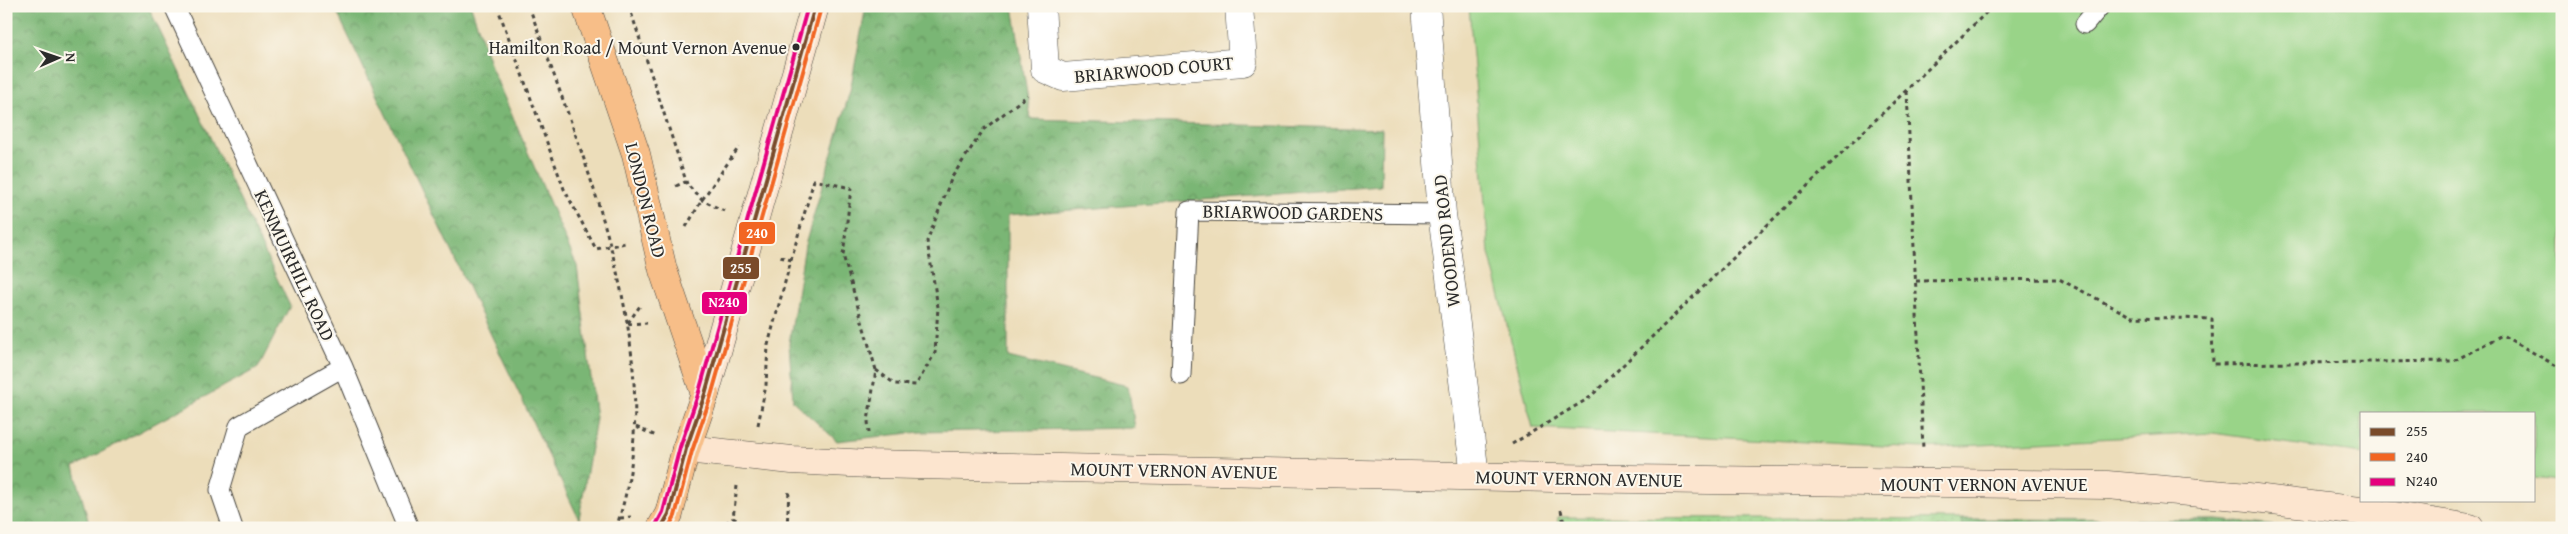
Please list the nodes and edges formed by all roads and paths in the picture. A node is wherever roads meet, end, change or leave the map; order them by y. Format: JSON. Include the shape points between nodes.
{"nodes":[{"id":1,"x":174,"y":6,"type":"edge"},
{"id":2,"x":497,"y":6,"type":"edge"},
{"id":3,"x":529,"y":6,"type":"edge"},
{"id":4,"x":586,"y":6,"type":"edge"},
{"id":5,"x":629,"y":6,"type":"edge"},
{"id":6,"x":816,"y":6,"type":"edge"},
{"id":7,"x":1041,"y":6,"type":"edge"},
{"id":8,"x":1239,"y":6,"type":"edge"},
{"id":9,"x":1426,"y":6,"type":"edge"},
{"id":10,"x":1993,"y":6,"type":"edge"},
{"id":11,"x":2100,"y":6,"type":"edge"},
{"id":12,"x":2085,"y":24,"type":"dead end"},
{"id":13,"x":1055,"y":74,"type":"junction"},
{"id":14,"x":1907,"y":90,"type":"junction"},
{"id":15,"x":744,"y":140,"type":"dead end"},
{"id":16,"x":687,"y":184,"type":"dead end"},
{"id":17,"x":1442,"y":214,"type":"junction"},
{"id":18,"x":610,"y":247,"type":"junction"},
{"id":19,"x":791,"y":260,"type":"dead end"},
{"id":20,"x":662,"y":270,"type":"junction"},
{"id":21,"x":1916,"y":281,"type":"junction"},
{"id":22,"x":343,"y":367,"type":"junction"},
{"id":23,"x":2562,"y":369,"type":"edge"},
{"id":24,"x":876,"y":370,"type":"junction"},
{"id":25,"x":1181,"y":375,"type":"dead end"},
{"id":26,"x":705,"y":394,"type":"junction"},
{"id":27,"x":869,"y":433,"type":"dead end"},
{"id":28,"x":1923,"y":448,"type":"dead end"},
{"id":29,"x":686,"y":449,"type":"junction"},
{"id":30,"x":752,"y":456,"type":"junction"},
{"id":31,"x":1476,"y":476,"type":"junction"},
{"id":32,"x":733,"y":518,"type":"junction"},
{"id":33,"x":233,"y":528,"type":"edge"},
{"id":34,"x":409,"y":528,"type":"edge"},
{"id":35,"x":616,"y":528,"type":"edge"},
{"id":36,"x":661,"y":528,"type":"edge"},
{"id":37,"x":718,"y":528,"type":"edge"},
{"id":38,"x":750,"y":528,"type":"edge"},
{"id":39,"x":2470,"y":528,"type":"edge"}],
"edges":[{"from":1,"to":22,"type":"lane","name":"KENMUIRHILL ROAD"},
{"from":2,"to":18,"type":"path","via":[[564,189],[596,249]]},
{"from":3,"to":18,"type":"path","via":[[602,213]]},
{"from":4,"to":20,"type":"main road","name":"LONDON ROAD","via":[[636,154]]},
{"from":5,"to":16,"type":"path"},
{"from":6,"to":26,"type":"main road"},
{"from":7,"to":13,"type":"street","name":"BRIARWOOD COURT","via":[[1045,69]]},
{"from":8,"to":13,"type":"street","name":"BRIARWOOD COURT","via":[[1243,62],[1063,77]]},
{"from":9,"to":17,"type":"street","name":"WOODEND ROAD"},
{"from":10,"to":14,"type":"path"},
{"from":11,"to":12,"type":"lane"},
{"from":13,"to":24,"type":"path","via":[[984,129],[952,177],[927,241],[938,308],[935,354],[916,385],[895,384]]},
{"from":14,"to":21,"type":"path"},
{"from":14,"to":31,"type":"path","via":[[1589,398],[1516,441]]},
{"from":15,"to":20,"type":"path","via":[[702,200]]},
{"from":17,"to":25,"type":"lane","name":"BRIARWOOD GARDENS","via":[[1189,211]]},
{"from":17,"to":31,"type":"street","name":"WOODEND ROAD"},
{"from":18,"to":35,"type":"path","via":[[628,324],[636,427]]},
{"from":19,"to":24,"type":"path","via":[[814,180],[851,188],[843,255]]},
{"from":20,"to":26,"type":"main road","name":"LONDON ROAD"},
{"from":21,"to":23,"type":"path","via":[[2060,279],[2132,317],[2212,319],[2212,364],[2454,361],[2502,335]]},
{"from":21,"to":28,"type":"path"},
{"from":22,"to":33,"type":"lane","via":[[239,426],[220,490]]},
{"from":22,"to":34,"type":"lane","name":"KENMUIRHILL ROAD"},
{"from":24,"to":27,"type":"path"},
{"from":26,"to":29,"type":"main road"},
{"from":29,"to":30,"type":"main road","name":"MOUNT VERNON AVENUE"},
{"from":29,"to":36,"type":"main road","via":[[669,514]]},
{"from":30,"to":31,"type":"main road","name":"MOUNT VERNON AVENUE","via":[[869,464]]},
{"from":30,"to":32,"type":"path","via":[[739,471]]},
{"from":31,"to":39,"type":"main road","name":"MOUNT VERNON AVENUE","via":[[1897,484],[2107,484],[2366,511]]},
{"from":32,"to":37,"type":"path"},
{"from":32,"to":38,"type":"path"}]}
